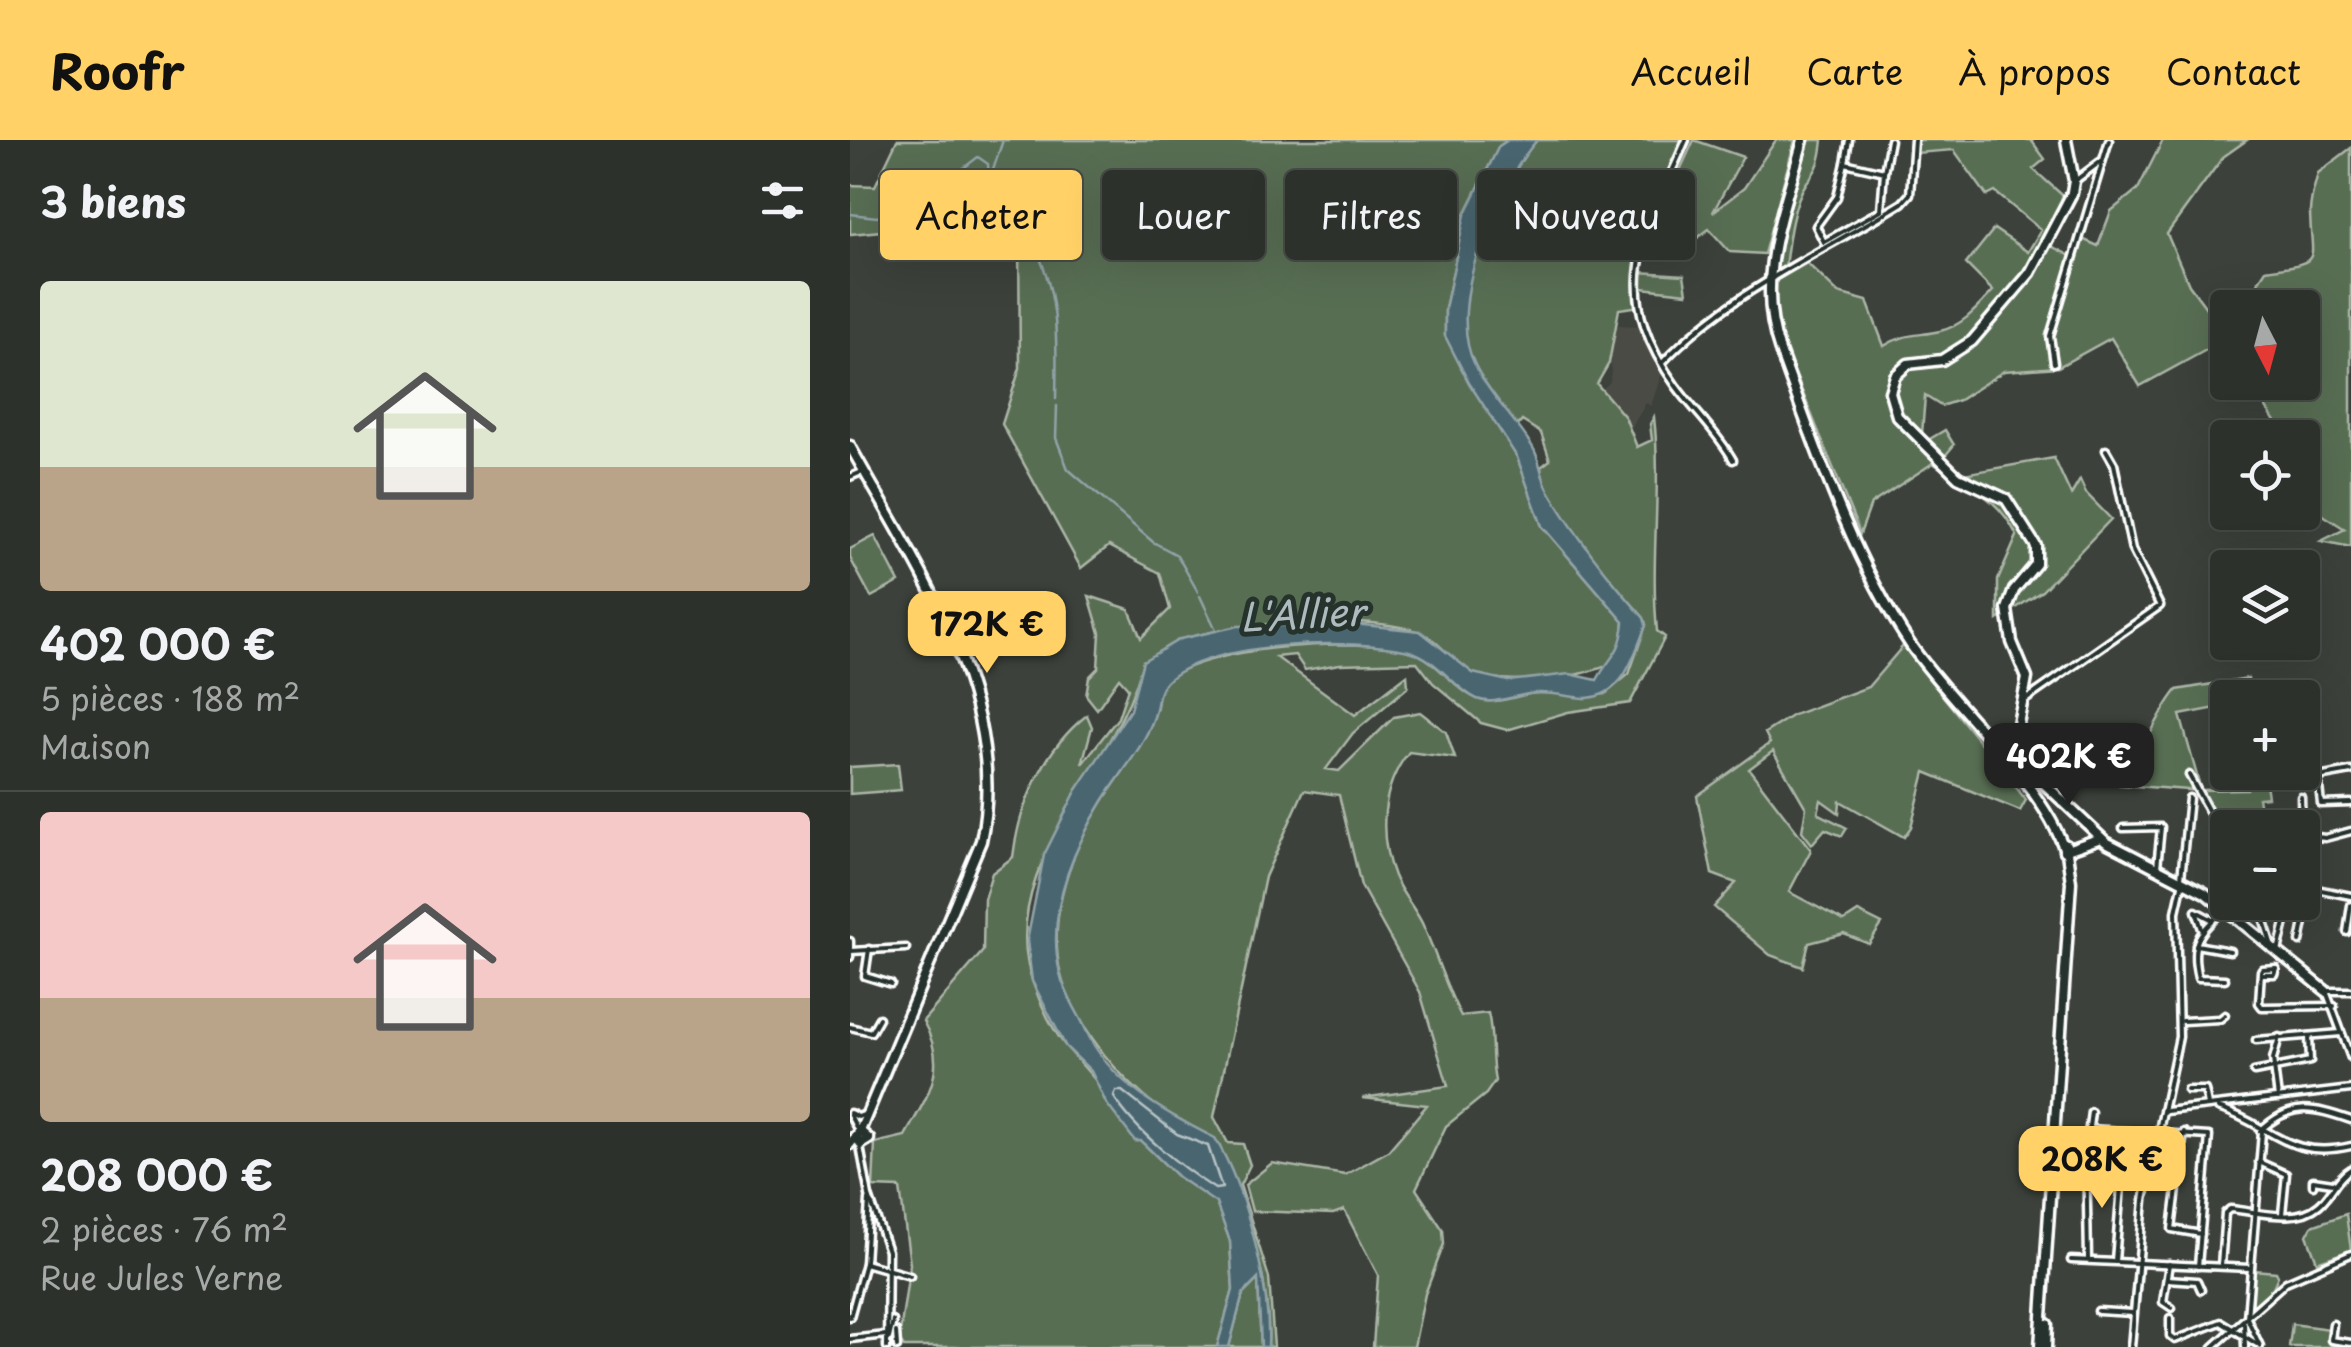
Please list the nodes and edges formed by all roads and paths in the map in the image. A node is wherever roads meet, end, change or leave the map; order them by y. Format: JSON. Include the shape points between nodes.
{"nodes":[{"id":1,"x":1686,"y":140,"type":"edge"},
{"id":2,"x":1803,"y":140,"type":"edge"},
{"id":3,"x":1849,"y":140,"type":"edge"},
{"id":4,"x":1890,"y":140,"type":"edge"},
{"id":5,"x":1914,"y":140,"type":"edge"},
{"id":6,"x":2066,"y":140,"type":"edge"},
{"id":7,"x":2110,"y":140,"type":"edge"},
{"id":8,"x":2100,"y":162,"type":"junction"},
{"id":9,"x":1844,"y":163,"type":"junction"},
{"id":10,"x":1884,"y":172,"type":"junction"},
{"id":11,"x":2074,"y":181,"type":"junction"},
{"id":12,"x":1768,"y":281,"type":"junction"},
{"id":13,"x":1662,"y":363,"type":"junction"},
{"id":14,"x":2054,"y":363,"type":"dead end"},
{"id":15,"x":850,"y":446,"type":"edge"},
{"id":16,"x":2106,"y":450,"type":"dead end"},
{"id":17,"x":1733,"y":460,"type":"dead end"},
{"id":18,"x":864,"y":471,"type":"junction"},
{"id":19,"x":850,"y":477,"type":"edge"},
{"id":20,"x":2024,"y":701,"type":"junction"},
{"id":21,"x":2351,"y":770,"type":"edge"},
{"id":22,"x":2189,"y":774,"type":"dead end"},
{"id":23,"x":2030,"y":793,"type":"junction"},
{"id":24,"x":2301,"y":796,"type":"dead end"},
{"id":25,"x":2189,"y":798,"type":"dead end"},
{"id":26,"x":2351,"y":803,"type":"edge"},
{"id":27,"x":2301,"y":810,"type":"edge"},
{"id":28,"x":2210,"y":813,"type":"edge"},
{"id":29,"x":2123,"y":828,"type":"dead end"},
{"id":30,"x":2351,"y":831,"type":"edge"},
{"id":31,"x":2320,"y":838,"type":"edge"},
{"id":32,"x":2099,"y":839,"type":"junction"},
{"id":33,"x":2065,"y":851,"type":"junction"},
{"id":34,"x":2156,"y":869,"type":"junction"},
{"id":35,"x":2182,"y":880,"type":"junction"},
{"id":36,"x":2351,"y":896,"type":"edge"},
{"id":37,"x":2210,"y":897,"type":"edge"},
{"id":38,"x":2351,"y":905,"type":"edge"},
{"id":39,"x":2210,"y":919,"type":"edge"},
{"id":40,"x":2211,"y":920,"type":"edge"},
{"id":41,"x":2243,"y":920,"type":"edge"},
{"id":42,"x":2265,"y":920,"type":"edge"},
{"id":43,"x":2283,"y":920,"type":"edge"},
{"id":44,"x":2202,"y":929,"type":"junction"},
{"id":45,"x":2347,"y":932,"type":"dead end"},
{"id":46,"x":850,"y":941,"type":"edge"},
{"id":47,"x":2300,"y":942,"type":"dead end"},
{"id":48,"x":2196,"y":945,"type":"junction"},
{"id":49,"x":906,"y":948,"type":"dead end"},
{"id":50,"x":2275,"y":948,"type":"junction"},
{"id":51,"x":869,"y":949,"type":"junction"},
{"id":52,"x":2230,"y":951,"type":"dead end"},
{"id":53,"x":850,"y":954,"type":"edge"},
{"id":54,"x":2261,"y":974,"type":"dead end"},
{"id":55,"x":2198,"y":978,"type":"junction"},
{"id":56,"x":2225,"y":979,"type":"dead end"},
{"id":57,"x":891,"y":984,"type":"dead end"},
{"id":58,"x":2188,"y":985,"type":"dead end"},
{"id":59,"x":2326,"y":990,"type":"junction"},
{"id":60,"x":2351,"y":990,"type":"edge"},
{"id":61,"x":2334,"y":1006,"type":"junction"},
{"id":62,"x":2225,"y":1015,"type":"dead end"},
{"id":63,"x":879,"y":1018,"type":"dead end"},
{"id":64,"x":2180,"y":1021,"type":"junction"},
{"id":65,"x":850,"y":1027,"type":"edge"},
{"id":66,"x":2342,"y":1032,"type":"junction"},
{"id":67,"x":2309,"y":1036,"type":"junction"},
{"id":68,"x":2279,"y":1037,"type":"junction"},
{"id":69,"x":2256,"y":1040,"type":"dead end"},
{"id":70,"x":2351,"y":1058,"type":"edge"},
{"id":71,"x":2275,"y":1069,"type":"junction"},
{"id":72,"x":2254,"y":1072,"type":"dead end"},
{"id":73,"x":2351,"y":1089,"type":"edge"},
{"id":74,"x":2187,"y":1090,"type":"dead end"},
{"id":75,"x":2278,"y":1098,"type":"junction"},
{"id":76,"x":2236,"y":1103,"type":"junction"},
{"id":77,"x":2211,"y":1106,"type":"junction"},
{"id":78,"x":2227,"y":1107,"type":"junction"},
{"id":79,"x":2166,"y":1111,"type":"junction"},
{"id":80,"x":2091,"y":1112,"type":"dead end"},
{"id":81,"x":850,"y":1114,"type":"edge"},
{"id":82,"x":2238,"y":1115,"type":"junction"},
{"id":83,"x":865,"y":1116,"type":"junction"},
{"id":84,"x":2351,"y":1120,"type":"edge"},
{"id":85,"x":2090,"y":1129,"type":"junction"},
{"id":86,"x":2160,"y":1131,"type":"junction"},
{"id":87,"x":2184,"y":1132,"type":"junction"},
{"id":88,"x":2261,"y":1132,"type":"junction"},
{"id":89,"x":858,"y":1139,"type":"edge"},
{"id":90,"x":2351,"y":1146,"type":"edge"},
{"id":91,"x":864,"y":1158,"type":"junction"},
{"id":92,"x":2087,"y":1160,"type":"junction"},
{"id":93,"x":2123,"y":1161,"type":"junction"},
{"id":94,"x":2259,"y":1162,"type":"junction"},
{"id":95,"x":2151,"y":1164,"type":"junction"},
{"id":96,"x":2351,"y":1169,"type":"edge"},
{"id":97,"x":2245,"y":1179,"type":"dead end"},
{"id":98,"x":2257,"y":1180,"type":"junction"},
{"id":99,"x":2333,"y":1182,"type":"junction"},
{"id":100,"x":2312,"y":1185,"type":"dead end"},
{"id":101,"x":869,"y":1196,"type":"junction"},
{"id":102,"x":2254,"y":1211,"type":"junction"},
{"id":103,"x":2282,"y":1214,"type":"junction"},
{"id":104,"x":2201,"y":1234,"type":"junction"},
{"id":105,"x":2351,"y":1254,"type":"edge"},
{"id":106,"x":2071,"y":1260,"type":"dead end"},
{"id":107,"x":2088,"y":1260,"type":"junction"},
{"id":108,"x":2115,"y":1261,"type":"junction"},
{"id":109,"x":2140,"y":1262,"type":"junction"},
{"id":110,"x":865,"y":1263,"type":"junction"},
{"id":111,"x":2169,"y":1264,"type":"junction"},
{"id":112,"x":2198,"y":1266,"type":"junction"},
{"id":113,"x":2222,"y":1266,"type":"junction"},
{"id":114,"x":2250,"y":1268,"type":"junction"},
{"id":115,"x":888,"y":1269,"type":"junction"},
{"id":116,"x":910,"y":1276,"type":"dead end"},
{"id":117,"x":2166,"y":1279,"type":"junction"},
{"id":118,"x":2200,"y":1290,"type":"dead end"},
{"id":119,"x":2172,"y":1308,"type":"dead end"},
{"id":120,"x":2098,"y":1311,"type":"dead end"},
{"id":121,"x":2132,"y":1313,"type":"junction"},
{"id":122,"x":850,"y":1318,"type":"edge"},
{"id":123,"x":2170,"y":1318,"type":"dead end"},
{"id":124,"x":893,"y":1320,"type":"dead end"},
{"id":125,"x":2246,"y":1321,"type":"junction"},
{"id":126,"x":2332,"y":1324,"type":"dead end"},
{"id":127,"x":896,"y":1332,"type":"dead end"},
{"id":128,"x":2235,"y":1332,"type":"junction"},
{"id":129,"x":2248,"y":1338,"type":"edge"},
{"id":130,"x":850,"y":1340,"type":"edge"},
{"id":131,"x":887,"y":1342,"type":"edge"},
{"id":132,"x":2351,"y":1343,"type":"edge"},
{"id":133,"x":2221,"y":1345,"type":"edge"},
{"id":134,"x":896,"y":1347,"type":"edge"},
{"id":135,"x":2043,"y":1347,"type":"edge"},
{"id":136,"x":2130,"y":1347,"type":"edge"},
{"id":137,"x":2212,"y":1347,"type":"edge"},
{"id":138,"x":2261,"y":1347,"type":"edge"}],
"edges":[{"from":1,"to":13,"type":"street","via":[[1637,263],[1644,333]]},
{"from":2,"to":12,"type":"street"},
{"from":3,"to":9,"type":"street"},
{"from":4,"to":10,"type":"street"},
{"from":5,"to":12,"type":"street","via":[[1907,198]]},
{"from":6,"to":11,"type":"street"},
{"from":7,"to":8,"type":"street"},
{"from":8,"to":11,"type":"street"},
{"from":8,"to":14,"type":"street","via":[[2050,336]]},
{"from":9,"to":10,"type":"street"},
{"from":9,"to":10,"type":"street","via":[[1837,197],[1816,226],[1824,242],[1881,210]]},
{"from":11,"to":20,"type":"street","via":[[2028,277],[1968,345],[1942,360],[1908,364],[1890,392],[1901,420],[1962,480],[2004,497],[2036,546],[2036,564],[2006,609],[2027,678]]},
{"from":12,"to":13,"type":"street"},
{"from":12,"to":23,"type":"street","via":[[1773,331],[1889,610],[1924,664]]},
{"from":13,"to":17,"type":"street"},
{"from":15,"to":18,"type":"street"},
{"from":16,"to":20,"type":"street","via":[[2132,550],[2160,606]]},
{"from":18,"to":19,"type":"street"},
{"from":18,"to":83,"type":"street","via":[[953,637],[970,685],[986,793],[981,841]]},
{"from":20,"to":32,"type":"street","via":[[2015,754]]},
{"from":21,"to":26,"type":"street","via":[[2318,777],[2321,804]]},
{"from":22,"to":28,"type":"street"},
{"from":23,"to":33,"type":"street"},
{"from":23,"to":33,"type":"street","via":[[2055,821]]},
{"from":24,"to":27,"type":"street"},
{"from":25,"to":35,"type":"street"},
{"from":29,"to":34,"type":"street","via":[[2161,827]]},
{"from":30,"to":31,"type":"street"},
{"from":32,"to":33,"type":"street"},
{"from":32,"to":34,"type":"street"},
{"from":33,"to":135,"type":"street","via":[[2069,890]]},
{"from":34,"to":35,"type":"street"},
{"from":35,"to":37,"type":"street"},
{"from":35,"to":64,"type":"street","via":[[2176,929]]},
{"from":36,"to":47,"type":"street","via":[[2311,888]]},
{"from":38,"to":45,"type":"street"},
{"from":39,"to":44,"type":"street","via":[[2196,910]]},
{"from":40,"to":44,"type":"street"},
{"from":41,"to":50,"type":"street"},
{"from":42,"to":50,"type":"street"},
{"from":43,"to":50,"type":"street"},
{"from":44,"to":48,"type":"street"},
{"from":46,"to":53,"type":"street"},
{"from":48,"to":52,"type":"street"},
{"from":48,"to":55,"type":"street"},
{"from":49,"to":51,"type":"street"},
{"from":50,"to":59,"type":"street"},
{"from":51,"to":53,"type":"street"},
{"from":51,"to":57,"type":"street","via":[[866,976]]},
{"from":54,"to":61,"type":"street","via":[[2259,1006]]},
{"from":55,"to":56,"type":"street"},
{"from":55,"to":58,"type":"street"},
{"from":59,"to":60,"type":"street"},
{"from":59,"to":61,"type":"street"},
{"from":61,"to":66,"type":"street"},
{"from":62,"to":64,"type":"street"},
{"from":63,"to":65,"type":"street","via":[[871,1032]]},
{"from":64,"to":79,"type":"street"},
{"from":66,"to":67,"type":"street"},
{"from":66,"to":70,"type":"street"},
{"from":67,"to":68,"type":"street"},
{"from":67,"to":71,"type":"street","via":[[2312,1060]]},
{"from":68,"to":69,"type":"street"},
{"from":68,"to":71,"type":"street"},
{"from":71,"to":72,"type":"street"},
{"from":71,"to":75,"type":"street"},
{"from":73,"to":75,"type":"street"},
{"from":74,"to":77,"type":"street","via":[[2205,1090]]},
{"from":75,"to":76,"type":"street"},
{"from":76,"to":78,"type":"street"},
{"from":76,"to":82,"type":"street"},
{"from":77,"to":78,"type":"street"},
{"from":77,"to":79,"type":"street"},
{"from":78,"to":82,"type":"street"},
{"from":79,"to":86,"type":"street"},
{"from":80,"to":85,"type":"street"},
{"from":81,"to":83,"type":"street"},
{"from":81,"to":89,"type":"street"},
{"from":82,"to":88,"type":"street"},
{"from":83,"to":89,"type":"street"},
{"from":84,"to":88,"type":"street","via":[[2292,1108]]},
{"from":85,"to":86,"type":"street"},
{"from":85,"to":92,"type":"street"},
{"from":86,"to":87,"type":"street"},
{"from":86,"to":95,"type":"street"},
{"from":87,"to":104,"type":"street","via":[[2211,1140]]},
{"from":87,"to":104,"type":"street","via":[[2172,1228]]},
{"from":88,"to":90,"type":"street","via":[[2315,1151]]},
{"from":88,"to":94,"type":"street"},
{"from":89,"to":91,"type":"street"},
{"from":89,"to":91,"type":"street"},
{"from":91,"to":101,"type":"street"},
{"from":92,"to":93,"type":"street"},
{"from":92,"to":107,"type":"street"},
{"from":93,"to":95,"type":"street"},
{"from":93,"to":108,"type":"street"},
{"from":94,"to":98,"type":"street"},
{"from":94,"to":103,"type":"street","via":[[2286,1174]]},
{"from":95,"to":109,"type":"street"},
{"from":96,"to":99,"type":"street"},
{"from":97,"to":98,"type":"street"},
{"from":98,"to":102,"type":"street"},
{"from":99,"to":100,"type":"street"},
{"from":99,"to":103,"type":"street","via":[[2316,1207]]},
{"from":101,"to":110,"type":"street"},
{"from":101,"to":115,"type":"street"},
{"from":102,"to":103,"type":"street"},
{"from":102,"to":113,"type":"street","via":[[2225,1213]]},
{"from":102,"to":114,"type":"street"},
{"from":104,"to":112,"type":"street"},
{"from":105,"to":125,"type":"street","via":[[2286,1282]]},
{"from":106,"to":107,"type":"street"},
{"from":107,"to":108,"type":"street"},
{"from":108,"to":109,"type":"street"},
{"from":109,"to":111,"type":"street"},
{"from":109,"to":121,"type":"street"},
{"from":110,"to":115,"type":"street"},
{"from":110,"to":122,"type":"street"},
{"from":111,"to":112,"type":"street"},
{"from":111,"to":117,"type":"street"},
{"from":112,"to":113,"type":"street"},
{"from":113,"to":114,"type":"street"},
{"from":114,"to":125,"type":"street"},
{"from":115,"to":116,"type":"street"},
{"from":115,"to":131,"type":"street"},
{"from":117,"to":118,"type":"street","via":[[2198,1281]]},
{"from":117,"to":119,"type":"street","via":[[2163,1302]]},
{"from":120,"to":121,"type":"street"},
{"from":121,"to":136,"type":"street"},
{"from":123,"to":128,"type":"street","via":[[2175,1340],[2221,1322]]},
{"from":124,"to":131,"type":"street"},
{"from":125,"to":128,"type":"street"},
{"from":125,"to":129,"type":"street"},
{"from":126,"to":132,"type":"street","via":[[2331,1340]]},
{"from":127,"to":134,"type":"street"},
{"from":128,"to":129,"type":"street"},
{"from":128,"to":133,"type":"street"},
{"from":129,"to":138,"type":"street"},
{"from":130,"to":131,"type":"street"},
{"from":133,"to":137,"type":"street"}]}
